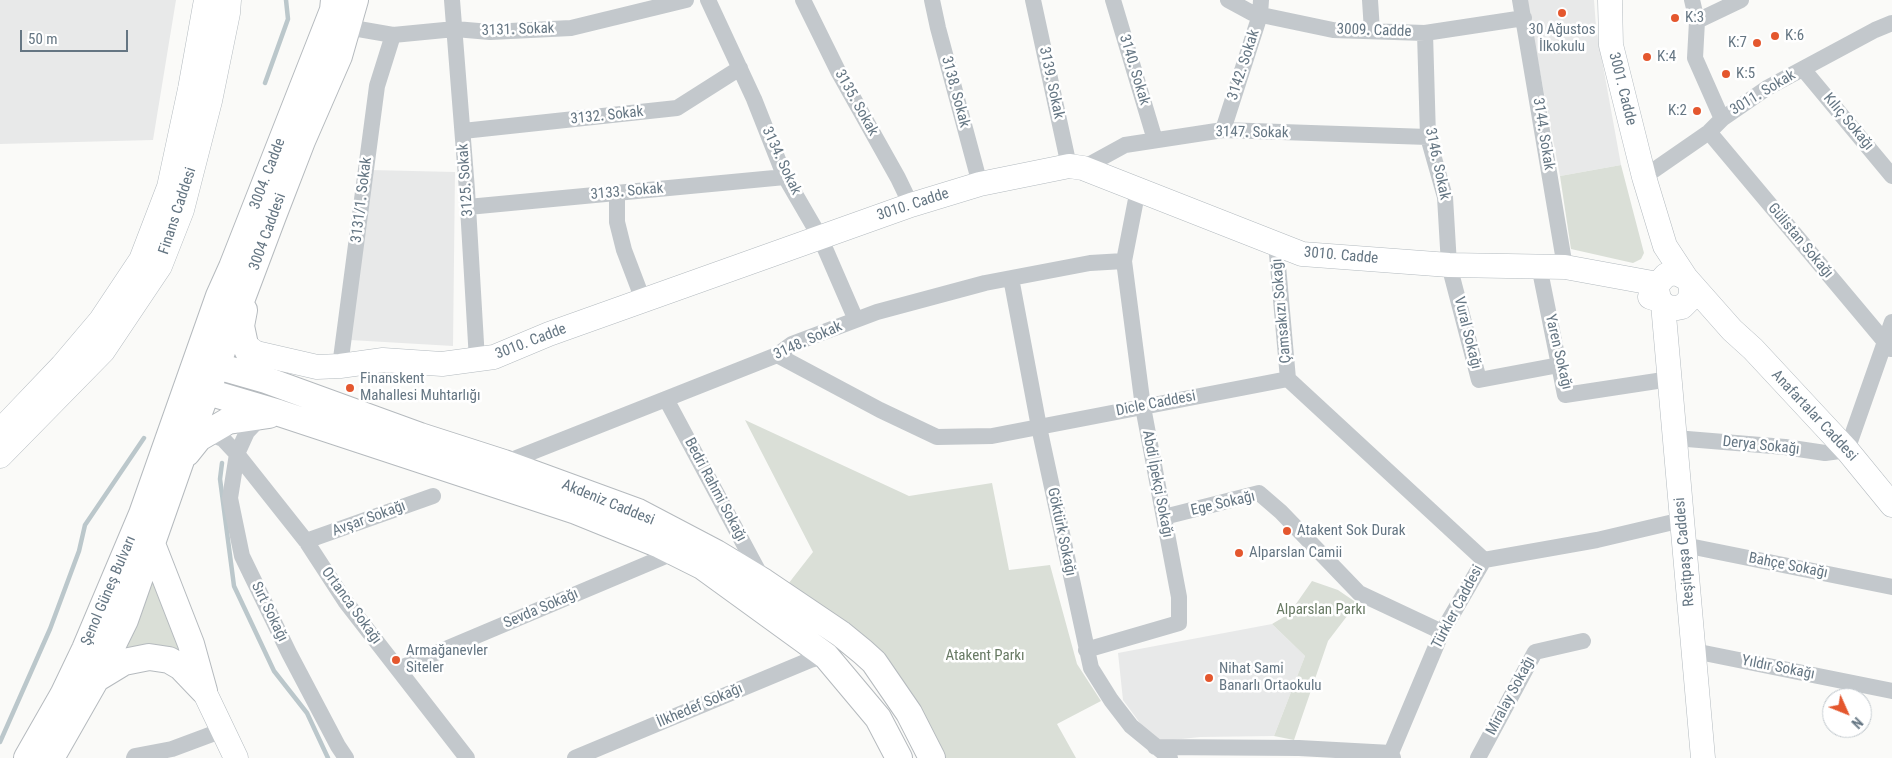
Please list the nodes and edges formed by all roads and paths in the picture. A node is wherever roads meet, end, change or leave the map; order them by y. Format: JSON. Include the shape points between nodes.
{"nodes":[{"id":1,"x":206,"y":0,"type":"edge"},
{"id":2,"x":229,"y":0,"type":"edge"},
{"id":3,"x":334,"y":0,"type":"edge"},
{"id":4,"x":354,"y":0,"type":"edge"},
{"id":5,"x":452,"y":0,"type":"edge"},
{"id":6,"x":686,"y":0,"type":"edge"},
{"id":7,"x":708,"y":0,"type":"edge"},
{"id":8,"x":803,"y":0,"type":"edge"},
{"id":9,"x":932,"y":0,"type":"edge"},
{"id":10,"x":1033,"y":0,"type":"edge"},
{"id":11,"x":1113,"y":0,"type":"edge"},
{"id":12,"x":1228,"y":0,"type":"edge"},
{"id":13,"x":1370,"y":0,"type":"edge"},
{"id":14,"x":1520,"y":0,"type":"edge"},
{"id":15,"x":1610,"y":0,"type":"edge"},
{"id":16,"x":1692,"y":0,"type":"edge"},
{"id":17,"x":1741,"y":0,"type":"edge"},
{"id":18,"x":1261,"y":7,"type":"edge"},
{"id":19,"x":1524,"y":18,"type":"junction"},
{"id":20,"x":1697,"y":21,"type":"junction"},
{"id":21,"x":1892,"y":23,"type":"edge"},
{"id":22,"x":347,"y":27,"type":"junction"},
{"id":23,"x":455,"y":29,"type":"junction"},
{"id":24,"x":1372,"y":31,"type":"junction"},
{"id":25,"x":1425,"y":33,"type":"junction"},
{"id":26,"x":393,"y":35,"type":"junction"},
{"id":27,"x":740,"y":68,"type":"junction"},
{"id":28,"x":1803,"y":69,"type":"junction"},
{"id":29,"x":1722,"y":118,"type":"junction"},
{"id":30,"x":1223,"y":130,"type":"junction"},
{"id":31,"x":463,"y":131,"type":"junction"},
{"id":32,"x":1709,"y":132,"type":"junction"},
{"id":33,"x":1428,"y":137,"type":"junction"},
{"id":34,"x":1155,"y":140,"type":"junction"},
{"id":35,"x":1076,"y":167,"type":"junction"},
{"id":36,"x":1892,"y":176,"type":"edge"},
{"id":37,"x":785,"y":177,"type":"junction"},
{"id":38,"x":1644,"y":177,"type":"junction"},
{"id":39,"x":980,"y":184,"type":"junction"},
{"id":40,"x":1138,"y":189,"type":"junction"},
{"id":41,"x":617,"y":193,"type":"junction"},
{"id":42,"x":911,"y":205,"type":"junction"},
{"id":43,"x":468,"y":207,"type":"junction"},
{"id":44,"x":820,"y":237,"type":"junction"},
{"id":45,"x":1276,"y":243,"type":"junction"},
{"id":46,"x":1124,"y":261,"type":"junction"},
{"id":47,"x":1449,"y":265,"type":"junction"},
{"id":48,"x":1539,"y":266,"type":"junction"},
{"id":49,"x":1565,"y":267,"type":"junction"},
{"id":50,"x":1011,"y":278,"type":"junction"},
{"id":51,"x":1688,"y":280,"type":"junction"},
{"id":52,"x":249,"y":282,"type":"junction"},
{"id":53,"x":1667,"y":297,"type":"junction"},
{"id":54,"x":643,"y":300,"type":"junction"},
{"id":55,"x":856,"y":320,"type":"junction"},
{"id":56,"x":1892,"y":322,"type":"edge"},
{"id":57,"x":1732,"y":330,"type":"junction"},
{"id":58,"x":245,"y":345,"type":"junction"},
{"id":59,"x":1888,"y":346,"type":"edge"},
{"id":60,"x":777,"y":355,"type":"junction"},
{"id":61,"x":477,"y":360,"type":"junction"},
{"id":62,"x":1559,"y":365,"type":"junction"},
{"id":63,"x":340,"y":366,"type":"junction"},
{"id":64,"x":203,"y":376,"type":"junction"},
{"id":65,"x":1288,"y":379,"type":"junction"},
{"id":66,"x":1670,"y":379,"type":"junction"},
{"id":67,"x":266,"y":380,"type":"junction"},
{"id":68,"x":666,"y":399,"type":"junction"},
{"id":69,"x":1143,"y":407,"type":"junction"},
{"id":70,"x":270,"y":414,"type":"junction"},
{"id":71,"x":177,"y":417,"type":"joint"},
{"id":72,"x":1039,"y":427,"type":"junction"},
{"id":73,"x":0,"y":431,"type":"edge"},
{"id":74,"x":199,"y":438,"type":"junction"},
{"id":75,"x":1675,"y":438,"type":"junction"},
{"id":76,"x":1847,"y":450,"type":"junction"},
{"id":77,"x":237,"y":454,"type":"junction"},
{"id":78,"x":0,"y":456,"type":"edge"},
{"id":79,"x":504,"y":463,"type":"junction"},
{"id":80,"x":180,"y":464,"type":"junction"},
{"id":81,"x":433,"y":496,"type":"dead end"},
{"id":82,"x":1892,"y":505,"type":"edge"},
{"id":83,"x":1164,"y":517,"type":"junction"},
{"id":84,"x":1682,"y":520,"type":"junction"},
{"id":85,"x":306,"y":541,"type":"junction"},
{"id":86,"x":152,"y":544,"type":"junction"},
{"id":87,"x":1684,"y":545,"type":"junction"},
{"id":88,"x":685,"y":556,"type":"junction"},
{"id":89,"x":1484,"y":560,"type":"junction"},
{"id":90,"x":764,"y":582,"type":"junction"},
{"id":91,"x":1892,"y":587,"type":"edge"},
{"id":92,"x":1442,"y":632,"type":"junction"},
{"id":93,"x":1583,"y":641,"type":"dead end"},
{"id":94,"x":1086,"y":650,"type":"junction"},
{"id":95,"x":1694,"y":651,"type":"junction"},
{"id":96,"x":826,"y":656,"type":"junction"},
{"id":97,"x":398,"y":669,"type":"junction"},
{"id":98,"x":96,"y":679,"type":"junction"},
{"id":99,"x":204,"y":691,"type":"junction"},
{"id":100,"x":1892,"y":692,"type":"edge"},
{"id":101,"x":223,"y":730,"type":"junction"},
{"id":102,"x":1155,"y":747,"type":"junction"},
{"id":103,"x":1301,"y":753,"type":"edge"},
{"id":104,"x":1392,"y":755,"type":"edge"},
{"id":105,"x":27,"y":758,"type":"edge"},
{"id":106,"x":51,"y":758,"type":"edge"},
{"id":107,"x":134,"y":758,"type":"edge"},
{"id":108,"x":236,"y":758,"type":"edge"},
{"id":109,"x":346,"y":758,"type":"edge"},
{"id":110,"x":466,"y":758,"type":"edge"},
{"id":111,"x":575,"y":758,"type":"edge"},
{"id":112,"x":899,"y":758,"type":"edge"},
{"id":113,"x":932,"y":758,"type":"edge"},
{"id":114,"x":1170,"y":758,"type":"edge"},
{"id":115,"x":1478,"y":758,"type":"edge"},
{"id":116,"x":1703,"y":758,"type":"edge"}],
"edges":[{"from":1,"to":73,"type":"street","name":"Finans Caddesi","via":[[168,187],[141,260],[101,320]]},
{"from":2,"to":78,"type":"street","name":"Finans Caddesi","via":[[210,100],[184,201],[160,266],[103,351]]},
{"from":3,"to":64,"type":"main road","name":"3004. Cadde","via":[[333,10],[219,296]]},
{"from":4,"to":22,"type":"main road","name":"3004 Caddesi"},
{"from":5,"to":23,"type":"street","name":"3125. Sokak"},
{"from":6,"to":23,"type":"street","name":"3131. Sokak","via":[[571,28],[490,32]]},
{"from":7,"to":27,"type":"street","name":"3134. Sokak"},
{"from":8,"to":42,"type":"street","name":"3135. Sokak"},
{"from":9,"to":39,"type":"street","name":"3138. Sokak"},
{"from":10,"to":35,"type":"street","name":"3139. Sokak"},
{"from":11,"to":34,"type":"street","name":"3140. Sokak"},
{"from":12,"to":18,"type":"street","name":"3009. Cadde","via":[[1252,13]]},
{"from":13,"to":24,"type":"street"},
{"from":14,"to":19,"type":"street","name":"3144. Sokak"},
{"from":15,"to":38,"type":"street","name":"3001. Cadde","via":[[1611,45]]},
{"from":16,"to":20,"type":"street"},
{"from":17,"to":20,"type":"street"},
{"from":18,"to":24,"type":"street","name":"3009. Cadde","via":[[1333,30]]},
{"from":18,"to":30,"type":"street","name":"3142. Sokak"},
{"from":19,"to":25,"type":"street","name":"3009. Cadde"},
{"from":19,"to":49,"type":"street","name":"3144. Sokak"},
{"from":20,"to":29,"type":"street","via":[[1696,58]]},
{"from":21,"to":28,"type":"street","name":"3011. Sokak"},
{"from":22,"to":26,"type":"street","name":"3131. Sokak"},
{"from":22,"to":52,"type":"main road","name":"3004 Caddesi","via":[[339,56],[302,141]]},
{"from":23,"to":26,"type":"street","name":"3131. Sokak"},
{"from":23,"to":31,"type":"street","name":"3125. Sokak"},
{"from":24,"to":25,"type":"street","name":"3009. Cadde"},
{"from":25,"to":33,"type":"street","name":"3146. Sokak"},
{"from":26,"to":63,"type":"street","name":"3131/1. Sokak","via":[[377,86]]},
{"from":27,"to":31,"type":"street","name":"3132. Sokak","via":[[678,108]]},
{"from":27,"to":37,"type":"street","name":"3134. Sokak"},
{"from":28,"to":29,"type":"street","name":"3011. Sokak"},
{"from":28,"to":36,"type":"street","name":"Kılıç Sokağı"},
{"from":29,"to":32,"type":"street","name":"3011. Sokak"},
{"from":30,"to":33,"type":"street","name":"3147. Sokak"},
{"from":30,"to":34,"type":"street","name":"3147. Sokak"},
{"from":31,"to":43,"type":"street","name":"3125. Sokak"},
{"from":32,"to":38,"type":"street","name":"3011. Sokak"},
{"from":32,"to":59,"type":"street","name":"Gülistan Sokağı"},
{"from":33,"to":47,"type":"street","name":"3146. Sokak","via":[[1445,197]]},
{"from":34,"to":35,"type":"street","name":"3147. Sokak","via":[[1125,145]]},
{"from":35,"to":39,"type":"street","name":"3010. Cadde"},
{"from":35,"to":40,"type":"street","name":"3010. Cadde"},
{"from":37,"to":41,"type":"street","name":"3133. Sokak"},
{"from":37,"to":44,"type":"street","name":"3134. Sokak"},
{"from":38,"to":51,"type":"street","via":[[1665,246]]},
{"from":38,"to":53,"type":"street"},
{"from":39,"to":42,"type":"street","name":"3010. Cadde"},
{"from":40,"to":45,"type":"street","name":"3010. Cadde"},
{"from":40,"to":46,"type":"street","name":"Abdi İpekçi Sokağı"},
{"from":41,"to":43,"type":"street","name":"3133. Sokak"},
{"from":41,"to":54,"type":"street","via":[[617,222]]},
{"from":42,"to":44,"type":"street","name":"3010. Cadde"},
{"from":43,"to":61,"type":"street","name":"3125. Sokak"},
{"from":44,"to":54,"type":"street","name":"3010. Cadde"},
{"from":44,"to":55,"type":"street","name":"3134. Sokak"},
{"from":45,"to":47,"type":"street","name":"3010. Cadde","via":[[1302,254]]},
{"from":45,"to":65,"type":"street","name":"Çamsakızı Sokağı"},
{"from":46,"to":50,"type":"street","name":"3148. Sokak"},
{"from":46,"to":69,"type":"street","name":"Abdi İpekçi Sokağı"},
{"from":47,"to":48,"type":"street","name":"3010. Cadde"},
{"from":47,"to":62,"type":"street","name":"Vural Sokağı","via":[[1479,380]]},
{"from":48,"to":49,"type":"street","name":"3010. Cadde"},
{"from":48,"to":62,"type":"street","name":"Yaren Sokağı"},
{"from":49,"to":53,"type":"street","name":"3010. Cadde"},
{"from":50,"to":55,"type":"street","name":"3148. Sokak"},
{"from":50,"to":72,"type":"street","name":"Göktürk Sokağı"},
{"from":51,"to":53,"type":"street","name":"3010. Cadde","via":[[1676,273],[1671,274]]},
{"from":51,"to":57,"type":"street","name":"Anafartalar Caddesi"},
{"from":52,"to":58,"type":"main road","via":[[241,326]]},
{"from":52,"to":64,"type":"main road","name":"3004 Caddesi"},
{"from":53,"to":57,"type":"street","name":"Anafartalar Caddesi","via":[[1717,326]]},
{"from":53,"to":66,"type":"street","name":"Reşitpaşa Caddesi"},
{"from":54,"to":61,"type":"street","name":"3010. Cadde","via":[[494,357]]},
{"from":55,"to":60,"type":"street","name":"3148. Sokak","via":[[792,344]]},
{"from":56,"to":59,"type":"street"},
{"from":57,"to":76,"type":"street","name":"Anafartalar Caddesi"},
{"from":58,"to":63,"type":"street","name":"3010. Cadde","via":[[256,353],[317,367]]},
{"from":58,"to":67,"type":"main road"},
{"from":59,"to":76,"type":"street"},
{"from":60,"to":68,"type":"street","name":"3148. Sokak"},
{"from":60,"to":72,"type":"street","name":"Dicle Caddesi","via":[[937,437],[992,436]]},
{"from":61,"to":63,"type":"street","name":"3010. Cadde","via":[[442,364],[383,360]]},
{"from":62,"to":66,"type":"street","name":"Yaren Sokağı","via":[[1566,396]]},
{"from":64,"to":67,"type":"main road","name":"Akdeniz Caddesi"},
{"from":64,"to":70,"type":"main road","name":"Akdeniz Caddesi"},
{"from":64,"to":71,"type":"main road","name":"3004 Caddesi"},
{"from":64,"to":80,"type":"main road","name":"3004 Caddesi"},
{"from":65,"to":69,"type":"street","name":"Dicle Caddesi"},
{"from":65,"to":89,"type":"street"},
{"from":66,"to":75,"type":"street","name":"Reşitpaşa Caddesi"},
{"from":67,"to":79,"type":"main road","name":"Akdeniz Caddesi"},
{"from":68,"to":79,"type":"street","name":"3148. Sokak"},
{"from":68,"to":90,"type":"street","name":"Bedri Rahmi Sokağı"},
{"from":69,"to":72,"type":"street","name":"Dicle Caddesi"},
{"from":69,"to":83,"type":"street","name":"Abdi İpekçi Sokağı"},
{"from":70,"to":74,"type":"main road","via":[[228,421]]},
{"from":70,"to":77,"type":"street","name":"Sırt Sokağı","via":[[248,432]]},
{"from":70,"to":88,"type":"main road","name":"Akdeniz Caddesi","via":[[576,511]]},
{"from":71,"to":105,"type":"main road","name":"Şenol Güneş Bulvarı","via":[[142,514],[85,649]]},
{"from":72,"to":94,"type":"street","name":"Göktürk Sokağı"},
{"from":74,"to":77,"type":"street","name":"Ortanca Sokağı","via":[[213,435],[223,439]]},
{"from":74,"to":80,"type":"main road"},
{"from":75,"to":76,"type":"street","name":"Derya Sokağı","via":[[1825,453]]},
{"from":75,"to":84,"type":"street","name":"Reşitpaşa Caddesi"},
{"from":76,"to":82,"type":"street","name":"Anafartalar Caddesi"},
{"from":77,"to":85,"type":"street","name":"Ortanca Sokağı"},
{"from":77,"to":109,"type":"street","name":"Sırt Sokağı","via":[[230,498],[242,556],[289,653]]},
{"from":79,"to":90,"type":"main road","name":"Akdeniz Caddesi","via":[[638,512]]},
{"from":80,"to":86,"type":"main road","name":"Şenol Güneş Bulvarı"},
{"from":81,"to":85,"type":"street","name":"Avşar Sokağı"},
{"from":83,"to":92,"type":"street","name":"Ege Sokağı","via":[[1259,493],[1358,592]]},
{"from":83,"to":94,"type":"street","name":"Abdi İpekçi Sokağı","via":[[1179,597],[1179,624]]},
{"from":84,"to":87,"type":"street","name":"Reşitpaşa Caddesi"},
{"from":84,"to":89,"type":"street","name":"Türkler Caddesi","via":[[1597,540]]},
{"from":85,"to":97,"type":"street","name":"Ortanca Sokağı","via":[[345,601]]},
{"from":86,"to":98,"type":"main road","name":"Şenol Güneş Bulvarı","via":[[125,620]]},
{"from":86,"to":99,"type":"main road","via":[[191,644]]},
{"from":87,"to":91,"type":"street","name":"Bahçe Sokağı"},
{"from":87,"to":95,"type":"street","name":"Reşitpaşa Caddesi"},
{"from":88,"to":96,"type":"main road","name":"Akdeniz Caddesi"},
{"from":88,"to":97,"type":"street","name":"Sevda Sokağı","via":[[666,556]]},
{"from":89,"to":92,"type":"street","name":"Türkler Caddesi"},
{"from":90,"to":113,"type":"main road","name":"Akdeniz Caddesi","via":[[841,634],[874,662],[910,713]]},
{"from":92,"to":104,"type":"street","name":"Türkler Caddesi"},
{"from":93,"to":115,"type":"street","name":"Miralay Sokağı","via":[[1535,652]]},
{"from":94,"to":102,"type":"street","name":"Göktürk Sokağı","via":[[1091,668],[1111,700],[1131,726]]},
{"from":95,"to":100,"type":"street","name":"Yıldır Sokağı"},
{"from":95,"to":116,"type":"street","name":"Reşitpaşa Caddesi"},
{"from":96,"to":111,"type":"street","name":"İlkhedef Sokağı"},
{"from":96,"to":112,"type":"main road","name":"Akdeniz Caddesi","via":[[878,718]]},
{"from":97,"to":110,"type":"street","name":"Ortanca Sokağı"},
{"from":98,"to":99,"type":"main road","via":[[124,662],[149,657],[169,660],[181,667]]},
{"from":98,"to":106,"type":"main road","name":"Şenol Güneş Bulvarı"},
{"from":99,"to":101,"type":"street"},
{"from":101,"to":107,"type":"street"},
{"from":101,"to":108,"type":"street"},
{"from":102,"to":103,"type":"street"},
{"from":102,"to":114,"type":"street","name":"Göktürk Sokağı"},
{"from":103,"to":104,"type":"street"}]}
